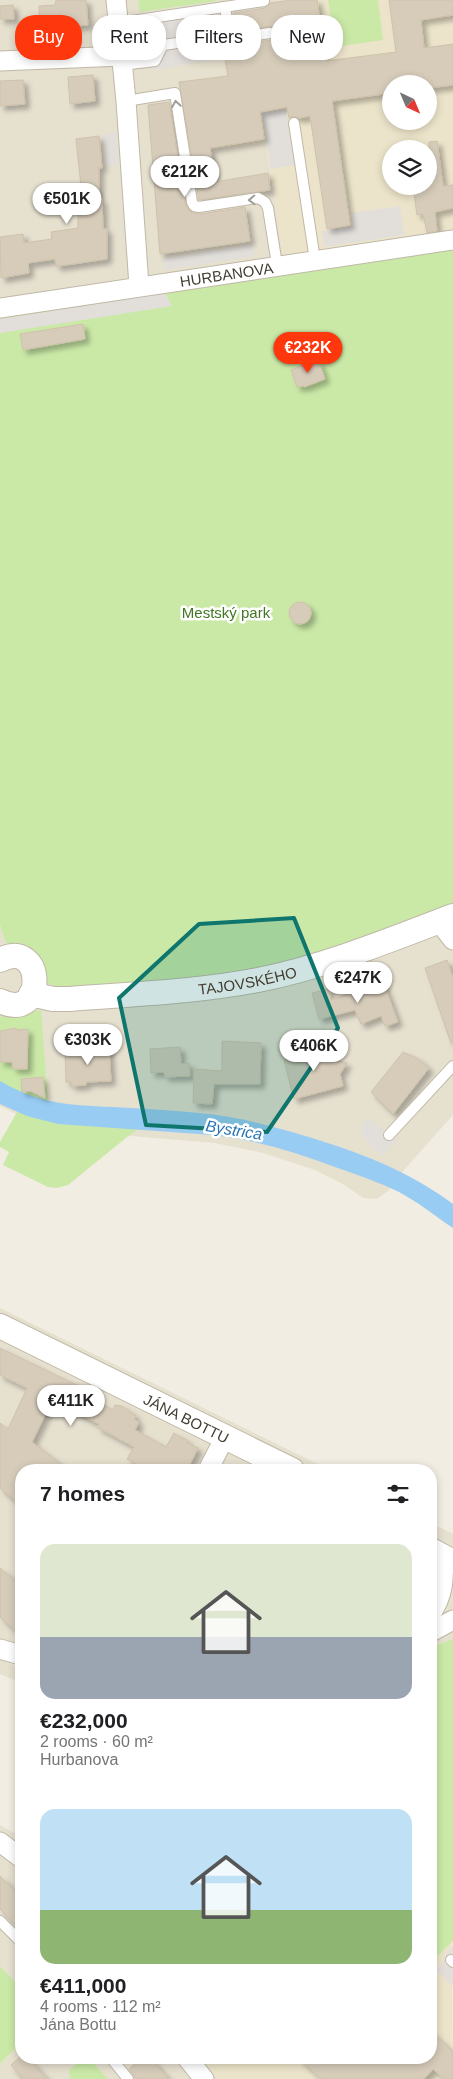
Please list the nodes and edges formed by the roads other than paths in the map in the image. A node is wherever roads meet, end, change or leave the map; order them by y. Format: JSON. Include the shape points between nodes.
{"nodes":[{"id":1,"x":116,"y":0,"type":"edge"},
{"id":2,"x":260,"y":1,"type":"edge"},
{"id":3,"x":225,"y":7,"type":"junction"},
{"id":4,"x":117,"y":15,"type":"edge"},
{"id":5,"x":166,"y":15,"type":"edge"},
{"id":6,"x":270,"y":33,"type":"dead end"},
{"id":7,"x":176,"y":42,"type":"edge"},
{"id":8,"x":0,"y":61,"type":"edge"},
{"id":9,"x":122,"y":61,"type":"junction"},
{"id":10,"x":126,"y":101,"type":"junction"},
{"id":11,"x":294,"y":123,"type":"dead end"},
{"id":12,"x":453,"y":240,"type":"edge"},
{"id":13,"x":315,"y":260,"type":"junction"},
{"id":14,"x":277,"y":265,"type":"junction"},
{"id":15,"x":139,"y":286,"type":"junction"},
{"id":16,"x":0,"y":308,"type":"edge"},
{"id":17,"x":446,"y":919,"type":"edge"},
{"id":18,"x":453,"y":940,"type":"edge"},
{"id":19,"x":0,"y":960,"type":"edge"},
{"id":20,"x":31,"y":994,"type":"junction"},
{"id":21,"x":0,"y":1001,"type":"edge"},
{"id":22,"x":453,"y":1066,"type":"edge"},
{"id":23,"x":389,"y":1135,"type":"dead end"},
{"id":24,"x":0,"y":1326,"type":"edge"},
{"id":25,"x":225,"y":1437,"type":"junction"},
{"id":26,"x":211,"y":1464,"type":"edge"},
{"id":27,"x":280,"y":1464,"type":"edge"},
{"id":28,"x":442,"y":1556,"type":"edge"},
{"id":29,"x":437,"y":1606,"type":"edge"},
{"id":30,"x":453,"y":1620,"type":"edge"},
{"id":31,"x":437,"y":1629,"type":"edge"},
{"id":32,"x":0,"y":1649,"type":"edge"},
{"id":33,"x":15,"y":1653,"type":"edge"},
{"id":34,"x":0,"y":1842,"type":"edge"},
{"id":35,"x":15,"y":1853,"type":"edge"},
{"id":36,"x":0,"y":1921,"type":"edge"},
{"id":37,"x":15,"y":1936,"type":"edge"},
{"id":38,"x":116,"y":2064,"type":"edge"},
{"id":39,"x":192,"y":2064,"type":"edge"},
{"id":40,"x":128,"y":2079,"type":"edge"},
{"id":41,"x":204,"y":2079,"type":"edge"}],
"edges":[{"from":1,"to":4,"type":"street"},
{"from":2,"to":3,"type":"lane"},
{"from":3,"to":5,"type":"lane"},
{"from":3,"to":6,"type":"lane","via":[[230,39]]},
{"from":7,"to":9,"type":"lane","via":[[163,44],[155,61]]},
{"from":8,"to":9,"type":"street"},
{"from":9,"to":10,"type":"street"},
{"from":14,"to":10,"type":"lane","one_way":true,"via":[[268,208],[264,202],[258,198],[194,206],[175,94]]},
{"from":10,"to":15,"type":"street"},
{"from":11,"to":13,"type":"lane"},
{"from":12,"to":13,"type":"street","name":"HURBANOVA"},
{"from":13,"to":14,"type":"street","name":"HURBANOVA"},
{"from":14,"to":15,"type":"street","name":"HURBANOVA"},
{"from":15,"to":16,"type":"street","name":"HURBANOVA"},
{"from":17,"to":18,"type":"street"},
{"from":17,"to":20,"type":"street","name":"TAJOVSKÉHO","via":[[333,959],[252,981],[70,999]]},
{"from":19,"to":20,"type":"street","via":[[12,956],[32,966],[36,980]]},
{"from":20,"to":21,"type":"street","via":[[21,1003]]},
{"from":22,"to":23,"type":"lane"},
{"from":24,"to":25,"type":"street","name":"JÁNA BOTTU"},
{"from":25,"to":26,"type":"street"},
{"from":25,"to":27,"type":"street","name":"JÁNA BOTTU"},
{"from":28,"to":29,"type":"street","via":[[444,1583]]},
{"from":30,"to":31,"type":"street"},
{"from":32,"to":33,"type":"street"},
{"from":34,"to":35,"type":"street"},
{"from":36,"to":37,"type":"lane"},
{"from":38,"to":40,"type":"lane"},
{"from":39,"to":41,"type":"street"}]}
